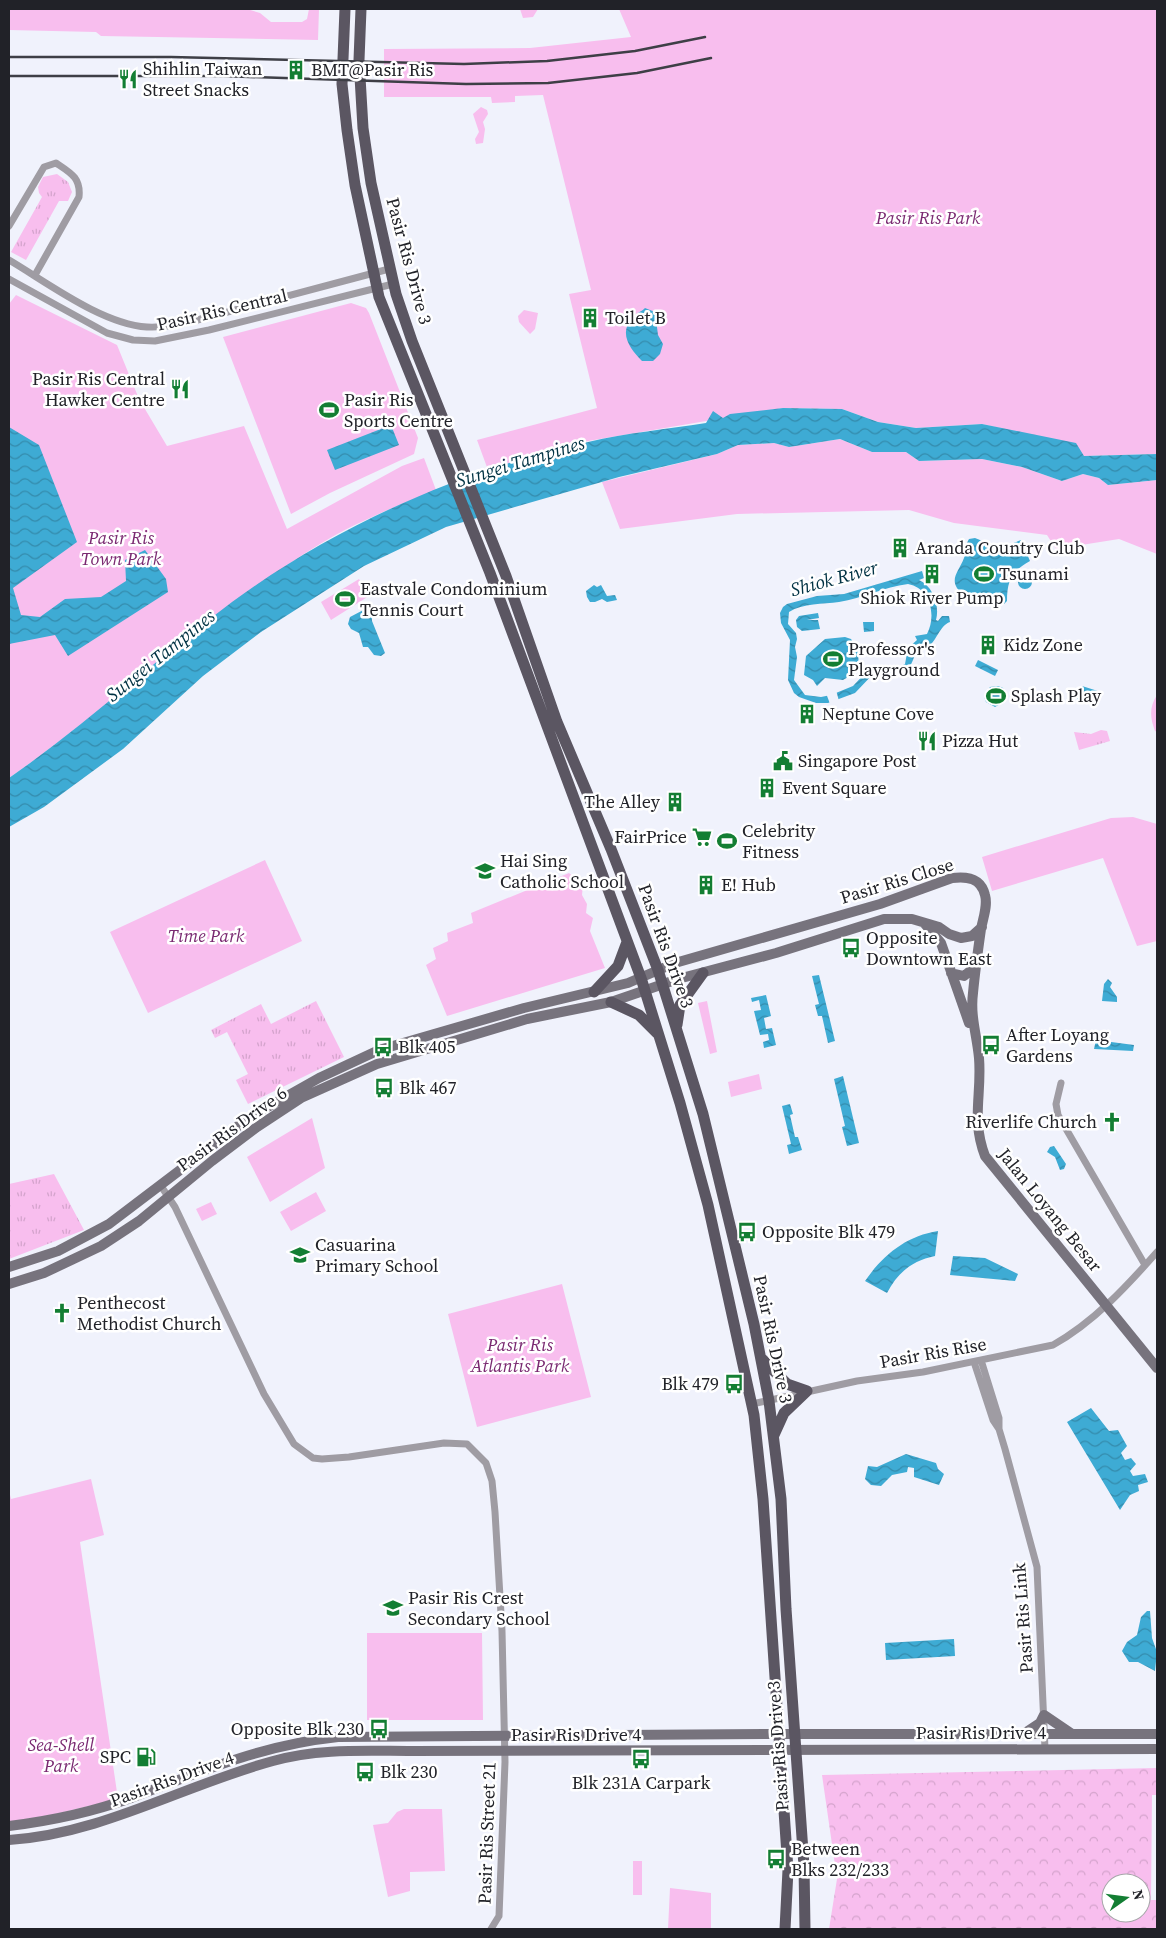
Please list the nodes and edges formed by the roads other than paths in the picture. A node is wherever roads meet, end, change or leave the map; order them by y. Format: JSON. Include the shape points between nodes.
{"nodes":[{"id":1,"x":345,"y":9,"type":"edge"},
{"id":2,"x":361,"y":9,"type":"edge"},
{"id":3,"x":9,"y":226,"type":"edge"},
{"id":4,"x":9,"y":260,"type":"edge"},
{"id":5,"x":389,"y":269,"type":"junction"},
{"id":6,"x":372,"y":273,"type":"junction"},
{"id":7,"x":34,"y":275,"type":"junction"},
{"id":8,"x":9,"y":280,"type":"edge"},
{"id":9,"x":393,"y":284,"type":"junction"},
{"id":10,"x":377,"y":289,"type":"junction"},
{"id":11,"x":466,"y":475,"type":"junction"},
{"id":12,"x":452,"y":481,"type":"junction"},
{"id":13,"x":925,"y":924,"type":"junction"},
{"id":14,"x":982,"y":927,"type":"junction"},
{"id":15,"x":627,"y":940,"type":"junction"},
{"id":16,"x":756,"y":940,"type":"junction"},
{"id":17,"x":761,"y":957,"type":"junction"},
{"id":18,"x":976,"y":966,"type":"junction"},
{"id":19,"x":658,"y":970,"type":"junction"},
{"id":20,"x":703,"y":973,"type":"junction"},
{"id":21,"x":951,"y":973,"type":"junction"},
{"id":22,"x":641,"y":978,"type":"junction"},
{"id":23,"x":663,"y":984,"type":"junction"},
{"id":24,"x":645,"y":990,"type":"junction"},
{"id":25,"x":594,"y":992,"type":"junction"},
{"id":26,"x":611,"y":1002,"type":"junction"},
{"id":27,"x":677,"y":1029,"type":"junction"},
{"id":28,"x":659,"y":1036,"type":"junction"},
{"id":29,"x":976,"y":1042,"type":"junction"},
{"id":30,"x":1061,"y":1083,"type":"dead end"},
{"id":31,"x":161,"y":1186,"type":"junction"},
{"id":32,"x":168,"y":1196,"type":"junction"},
{"id":33,"x":1157,"y":1252,"type":"edge"},
{"id":34,"x":1145,"y":1266,"type":"junction"},
{"id":35,"x":9,"y":1267,"type":"edge"},
{"id":36,"x":9,"y":1284,"type":"edge"},
{"id":37,"x":1106,"y":1305,"type":"junction"},
{"id":38,"x":761,"y":1358,"type":"junction"},
{"id":39,"x":978,"y":1361,"type":"junction"},
{"id":40,"x":1157,"y":1368,"type":"edge"},
{"id":41,"x":807,"y":1391,"type":"junction"},
{"id":42,"x":769,"y":1401,"type":"junction"},
{"id":43,"x":752,"y":1404,"type":"junction"},
{"id":44,"x":774,"y":1438,"type":"junction"},
{"id":45,"x":1044,"y":1715,"type":"junction"},
{"id":46,"x":778,"y":1734,"type":"junction"},
{"id":47,"x":794,"y":1734,"type":"junction"},
{"id":48,"x":1024,"y":1734,"type":"junction"},
{"id":49,"x":1044,"y":1734,"type":"junction"},
{"id":50,"x":1072,"y":1734,"type":"junction"},
{"id":51,"x":1157,"y":1734,"type":"edge"},
{"id":52,"x":505,"y":1736,"type":"junction"},
{"id":53,"x":1045,"y":1749,"type":"junction"},
{"id":54,"x":1157,"y":1749,"type":"edge"},
{"id":55,"x":779,"y":1750,"type":"junction"},
{"id":56,"x":795,"y":1750,"type":"junction"},
{"id":57,"x":505,"y":1752,"type":"junction"},
{"id":58,"x":9,"y":1826,"type":"edge"},
{"id":59,"x":9,"y":1840,"type":"edge"},
{"id":60,"x":491,"y":1929,"type":"edge"},
{"id":61,"x":785,"y":1929,"type":"edge"},
{"id":62,"x":805,"y":1929,"type":"edge"}],
"edges":[{"from":1,"to":6,"type":"main road","name":"Pasir Ris Drive 3","via":[[342,84],[355,186]]},
{"from":2,"to":5,"type":"main road","name":"Pasir Ris Drive 3","via":[[359,60],[363,128]]},
{"from":3,"to":7,"type":"street","via":[[44,167],[56,163],[78,178],[79,197]]},
{"from":4,"to":7,"type":"street","name":"Pasir Ris Central"},
{"from":5,"to":6,"type":"street","name":"Pasir Ris Central"},
{"from":5,"to":9,"type":"main road","name":"Pasir Ris Drive 3"},
{"from":6,"to":7,"type":"street","name":"Pasir Ris Central","via":[[160,327],[113,320]]},
{"from":6,"to":10,"type":"main road","name":"Pasir Ris Drive 3"},
{"from":8,"to":10,"type":"street","name":"Pasir Ris Central","via":[[107,334],[156,341]]},
{"from":9,"to":10,"type":"street","name":"Pasir Ris Central"},
{"from":9,"to":11,"type":"main road","name":"Pasir Ris Drive 3","via":[[412,341]]},
{"from":10,"to":12,"type":"main road","name":"Pasir Ris Drive 3"},
{"from":11,"to":12,"type":"main road","via":[[457,474]]},
{"from":11,"to":19,"type":"main road","name":"Pasir Ris Drive 3","via":[[557,722]]},
{"from":12,"to":15,"type":"main road","name":"Pasir Ris Drive 3","via":[[490,573]]},
{"from":13,"to":14,"type":"street","name":"Pasir Ris Close","via":[[961,938],[972,936]]},
{"from":13,"to":17,"type":"street","name":"Pasir Ris Close","via":[[912,919],[884,919]]},
{"from":13,"to":21,"type":"street","name":"Jalan Loyang Besar","via":[[941,943]]},
{"from":14,"to":16,"type":"street","name":"Pasir Ris Close","via":[[986,912],[984,891],[974,879],[962,876]]},
{"from":14,"to":18,"type":"street","name":"Jalan Loyang Besar"},
{"from":15,"to":22,"type":"main road","name":"Pasir Ris Drive 3"},
{"from":15,"to":25,"type":"main road","via":[[618,966]]},
{"from":16,"to":17,"type":"street"},
{"from":16,"to":19,"type":"street","name":"Pasir Ris Close"},
{"from":17,"to":20,"type":"street","name":"Pasir Ris Close"},
{"from":18,"to":21,"type":"street","via":[[964,976]]},
{"from":18,"to":29,"type":"street","name":"Jalan Loyang Besar","via":[[972,1011]]},
{"from":19,"to":22,"type":"street","name":"Pasir Ris Drive 6"},
{"from":19,"to":23,"type":"main road","name":"Pasir Ris Drive 3"},
{"from":20,"to":23,"type":"street","name":"Pasir Ris Close"},
{"from":20,"to":27,"type":"main road","via":[[680,1005]]},
{"from":21,"to":29,"type":"street","name":"Jalan Loyang Besar"},
{"from":22,"to":24,"type":"main road","name":"Pasir Ris Drive 3"},
{"from":22,"to":25,"type":"street","name":"Pasir Ris Drive 6"},
{"from":23,"to":24,"type":"street","name":"Pasir Ris Drive 6"},
{"from":23,"to":27,"type":"main road","name":"Pasir Ris Drive 3"},
{"from":24,"to":26,"type":"street","name":"Pasir Ris Drive 6"},
{"from":24,"to":28,"type":"main road","name":"Pasir Ris Drive 3"},
{"from":25,"to":31,"type":"street","name":"Pasir Ris Drive 6","via":[[524,1008],[379,1050],[347,1064],[250,1117]]},
{"from":26,"to":28,"type":"main road","via":[[639,1015]]},
{"from":26,"to":32,"type":"street","name":"Pasir Ris Drive 6","via":[[528,1019],[347,1076],[301,1098],[257,1127]]},
{"from":27,"to":38,"type":"main road","name":"Pasir Ris Drive 3","via":[[717,1166]]},
{"from":28,"to":43,"type":"main road","name":"Pasir Ris Drive 3","via":[[708,1205]]},
{"from":29,"to":37,"type":"street","name":"Jalan Loyang Besar","via":[[979,1058],[976,1120],[985,1156]]},
{"from":30,"to":34,"type":"street","via":[[1056,1104],[1058,1115]]},
{"from":31,"to":32,"type":"street","name":"Pasir Ris Street 21"},
{"from":31,"to":35,"type":"street","name":"Pasir Ris Drive 6","via":[[112,1222],[76,1242]]},
{"from":32,"to":36,"type":"street","name":"Pasir Ris Drive 6","via":[[139,1221],[101,1246],[44,1273]]},
{"from":32,"to":52,"type":"street","name":"Pasir Ris Street 21","via":[[264,1394],[287,1434],[303,1453],[313,1458],[349,1457],[455,1442],[472,1448],[486,1463],[492,1481],[495,1512]]},
{"from":33,"to":34,"type":"street"},
{"from":34,"to":37,"type":"street"},
{"from":37,"to":39,"type":"street","name":"Pasir Ris Rise","via":[[1053,1345]]},
{"from":37,"to":40,"type":"street","name":"Jalan Loyang Besar"},
{"from":38,"to":41,"type":"main road","via":[[787,1384]]},
{"from":38,"to":42,"type":"main road","name":"Pasir Ris Drive 3"},
{"from":39,"to":41,"type":"street","name":"Pasir Ris Rise"},
{"from":39,"to":45,"type":"street","name":"Pasir Ris Link","via":[[1000,1418],[999,1429],[1039,1580]]},
{"from":41,"to":42,"type":"street","name":"Pasir Ris Rise"},
{"from":41,"to":44,"type":"main road","via":[[784,1413]]},
{"from":42,"to":43,"type":"street","name":"Pasir Ris Rise"},
{"from":42,"to":44,"type":"main road","name":"Pasir Ris Drive 3"},
{"from":43,"to":46,"type":"main road","name":"Pasir Ris Drive 3","via":[[764,1499]]},
{"from":44,"to":47,"type":"main road","name":"Pasir Ris Drive 3","via":[[781,1500]]},
{"from":45,"to":48,"type":"street"},
{"from":45,"to":49,"type":"street","name":"Pasir Ris Link"},
{"from":45,"to":50,"type":"street"},
{"from":46,"to":47,"type":"street","name":"Pasir Ris Drive 4"},
{"from":46,"to":52,"type":"street","name":"Pasir Ris Drive 4"},
{"from":46,"to":55,"type":"main road","name":"Pasir Ris Drive 3"},
{"from":47,"to":48,"type":"street","name":"Pasir Ris Drive 4"},
{"from":47,"to":56,"type":"main road","name":"Pasir Ris Drive 3"},
{"from":48,"to":49,"type":"street","name":"Pasir Ris Drive 4"},
{"from":49,"to":50,"type":"street","name":"Pasir Ris Drive 4"},
{"from":49,"to":53,"type":"street","name":"Pasir Ris Link"},
{"from":50,"to":51,"type":"street","name":"Pasir Ris Drive 4"},
{"from":52,"to":57,"type":"street","name":"Pasir Ris Street 21"},
{"from":52,"to":58,"type":"street","name":"Pasir Ris Drive 4","via":[[304,1740],[236,1757],[113,1804]]},
{"from":53,"to":54,"type":"street","name":"Pasir Ris Drive 4"},
{"from":53,"to":56,"type":"street","name":"Pasir Ris Drive 4"},
{"from":55,"to":56,"type":"street","name":"Pasir Ris Drive 4"},
{"from":55,"to":57,"type":"street","name":"Pasir Ris Drive 4"},
{"from":55,"to":61,"type":"main road","name":"Pasir Ris Drive 3","via":[[788,1870]]},
{"from":56,"to":62,"type":"main road","name":"Pasir Ris Drive 3","via":[[804,1866]]},
{"from":57,"to":59,"type":"street","name":"Pasir Ris Drive 4","via":[[358,1751],[291,1757],[228,1774],[97,1824]]},
{"from":57,"to":60,"type":"street","name":"Pasir Ris Street 21","via":[[499,1916]]}]}
